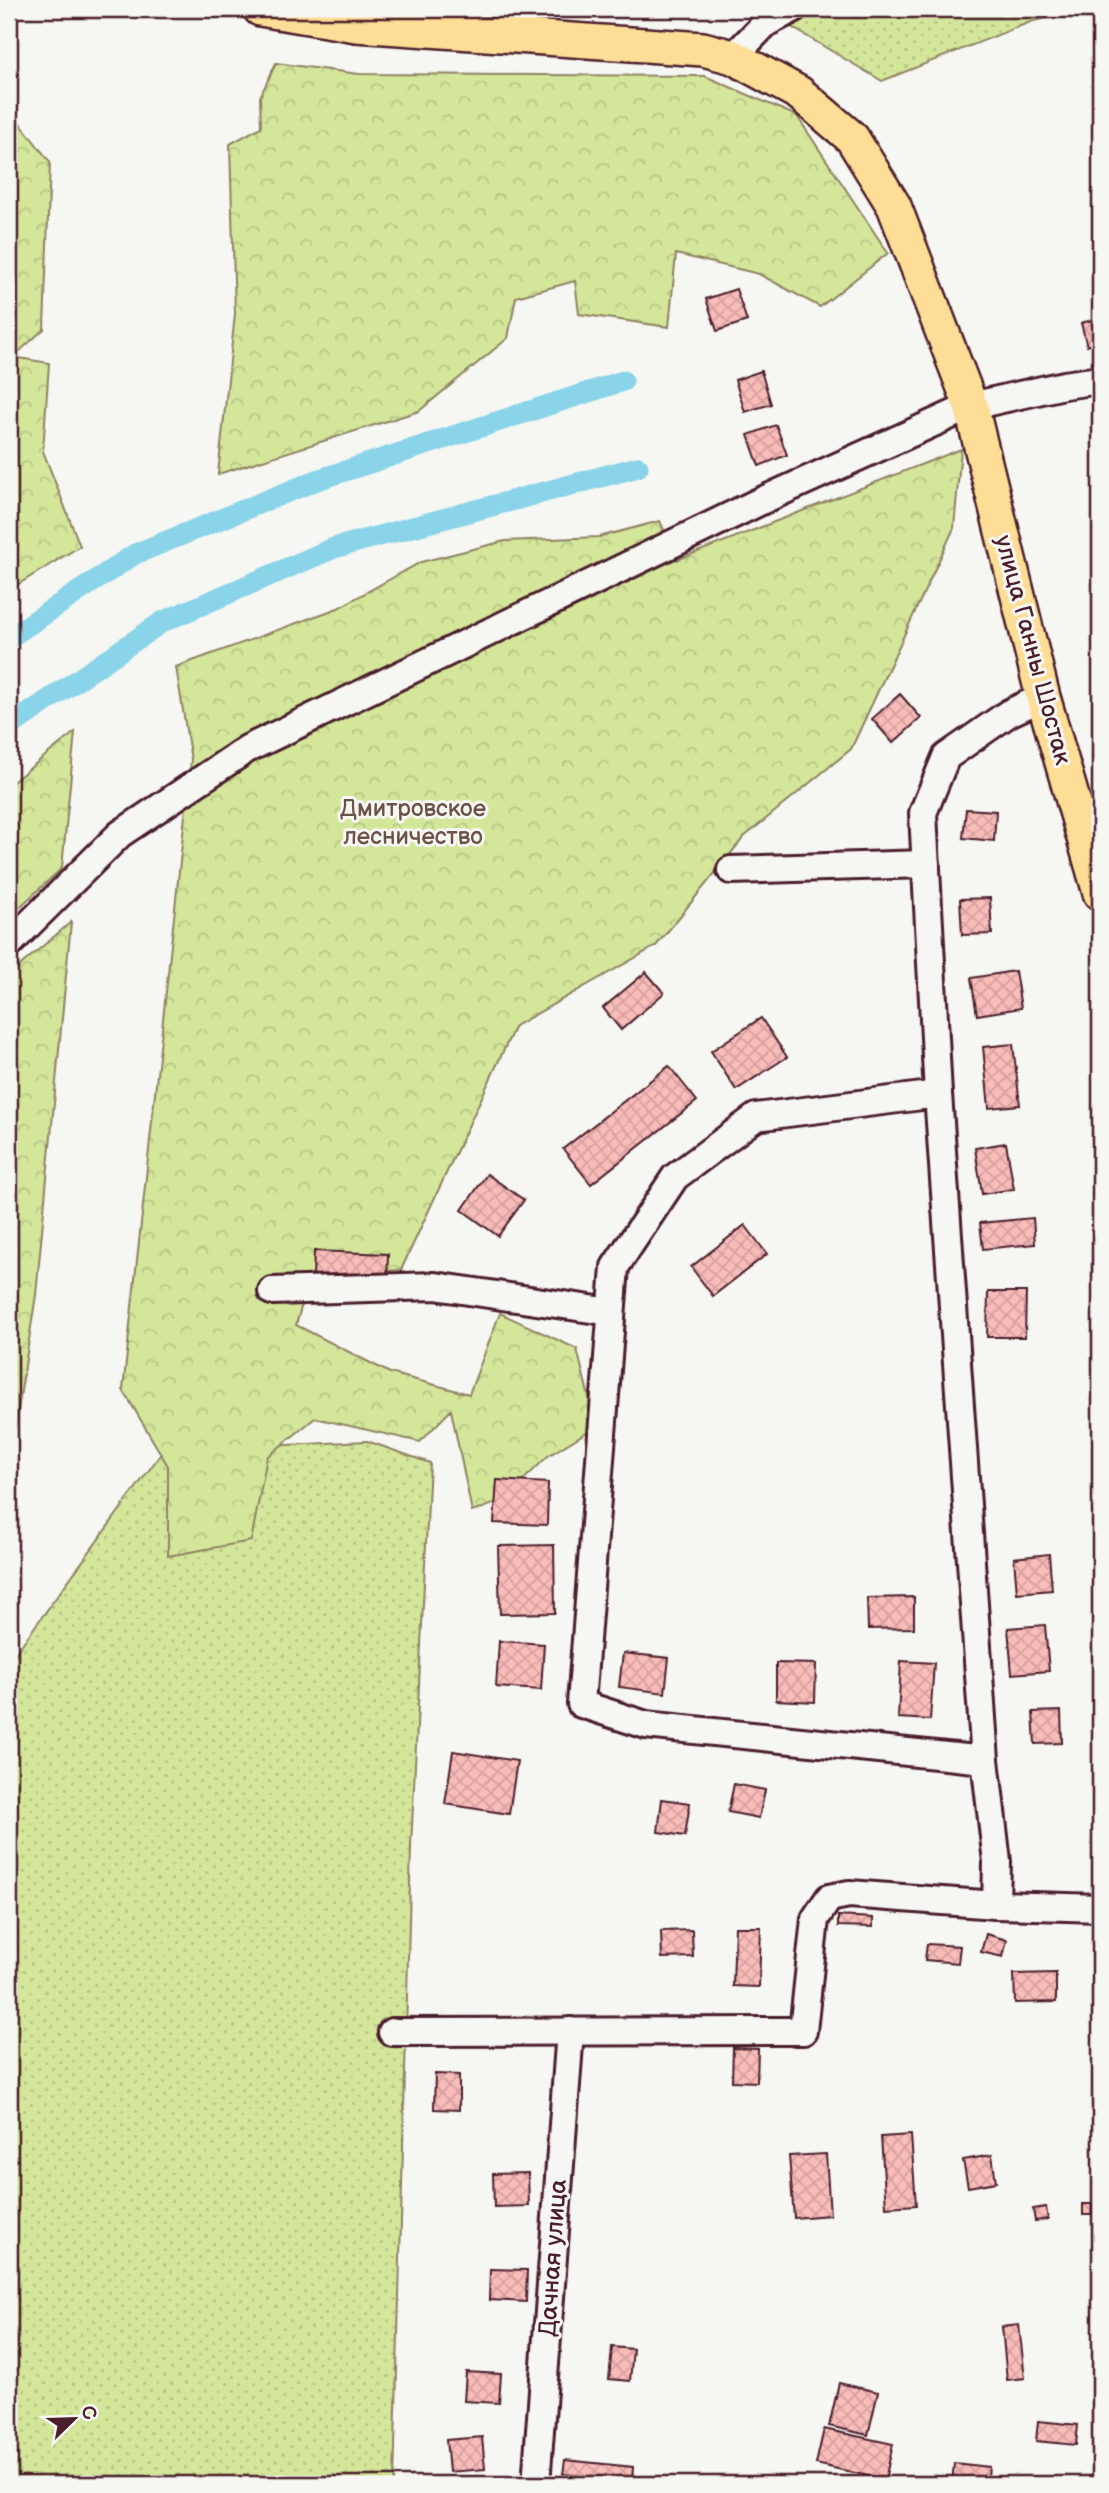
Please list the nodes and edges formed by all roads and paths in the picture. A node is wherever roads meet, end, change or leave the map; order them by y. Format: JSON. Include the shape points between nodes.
{"nodes":[{"id":1,"x":260,"y":9,"type":"edge"},
{"id":2,"x":793,"y":9,"type":"edge"},
{"id":3,"x":733,"y":57,"type":"junction"},
{"id":4,"x":1100,"y":380,"type":"edge"},
{"id":5,"x":971,"y":406,"type":"junction"},
{"id":6,"x":1043,"y":696,"type":"junction"},
{"id":7,"x":926,"y":864,"type":"junction"},
{"id":8,"x":731,"y":870,"type":"dead end"},
{"id":9,"x":1100,"y":893,"type":"edge"},
{"id":10,"x":9,"y":944,"type":"edge"},
{"id":11,"x":938,"y":1094,"type":"junction"},
{"id":12,"x":272,"y":1291,"type":"dead end"},
{"id":13,"x":611,"y":1312,"type":"junction"},
{"id":14,"x":985,"y":1760,"type":"junction"},
{"id":15,"x":996,"y":1905,"type":"junction"},
{"id":16,"x":1100,"y":1909,"type":"edge"},
{"id":17,"x":392,"y":2032,"type":"dead end"},
{"id":18,"x":570,"y":2032,"type":"junction"},
{"id":19,"x":536,"y":2484,"type":"edge"}],
"edges":[{"from":1,"to":3,"type":"main road","name":"улица Ганны Шостак","via":[[356,25],[642,43]]},
{"from":2,"to":3,"type":"street","via":[[766,23]]},
{"from":3,"to":5,"type":"main road","name":"улица Ганны Шостак","via":[[799,93],[852,138],[894,206]]},
{"from":4,"to":5,"type":"street"},
{"from":5,"to":6,"type":"main road","name":"улица Ганны Шостак"},
{"from":5,"to":10,"type":"street","via":[[761,501],[247,748],[120,834]]},
{"from":6,"to":7,"type":"street","via":[[1009,713],[946,757],[923,813]]},
{"from":6,"to":9,"type":"main road","name":"улица Ганны Шостак"},
{"from":7,"to":8,"type":"street"},
{"from":7,"to":11,"type":"street"},
{"from":11,"to":13,"type":"street","via":[[757,1117],[676,1177],[615,1266]]},
{"from":11,"to":14,"type":"street"},
{"from":12,"to":13,"type":"street","via":[[435,1286]]},
{"from":13,"to":14,"type":"street","via":[[581,1704],[646,1725]]},
{"from":14,"to":15,"type":"street","via":[[997,1862]]},
{"from":15,"to":16,"type":"street"},
{"from":15,"to":18,"type":"street","via":[[849,1894],[829,1898],[815,1919],[803,2031]]},
{"from":17,"to":18,"type":"street"},
{"from":18,"to":19,"type":"street","name":"Дачная улица"}]}
